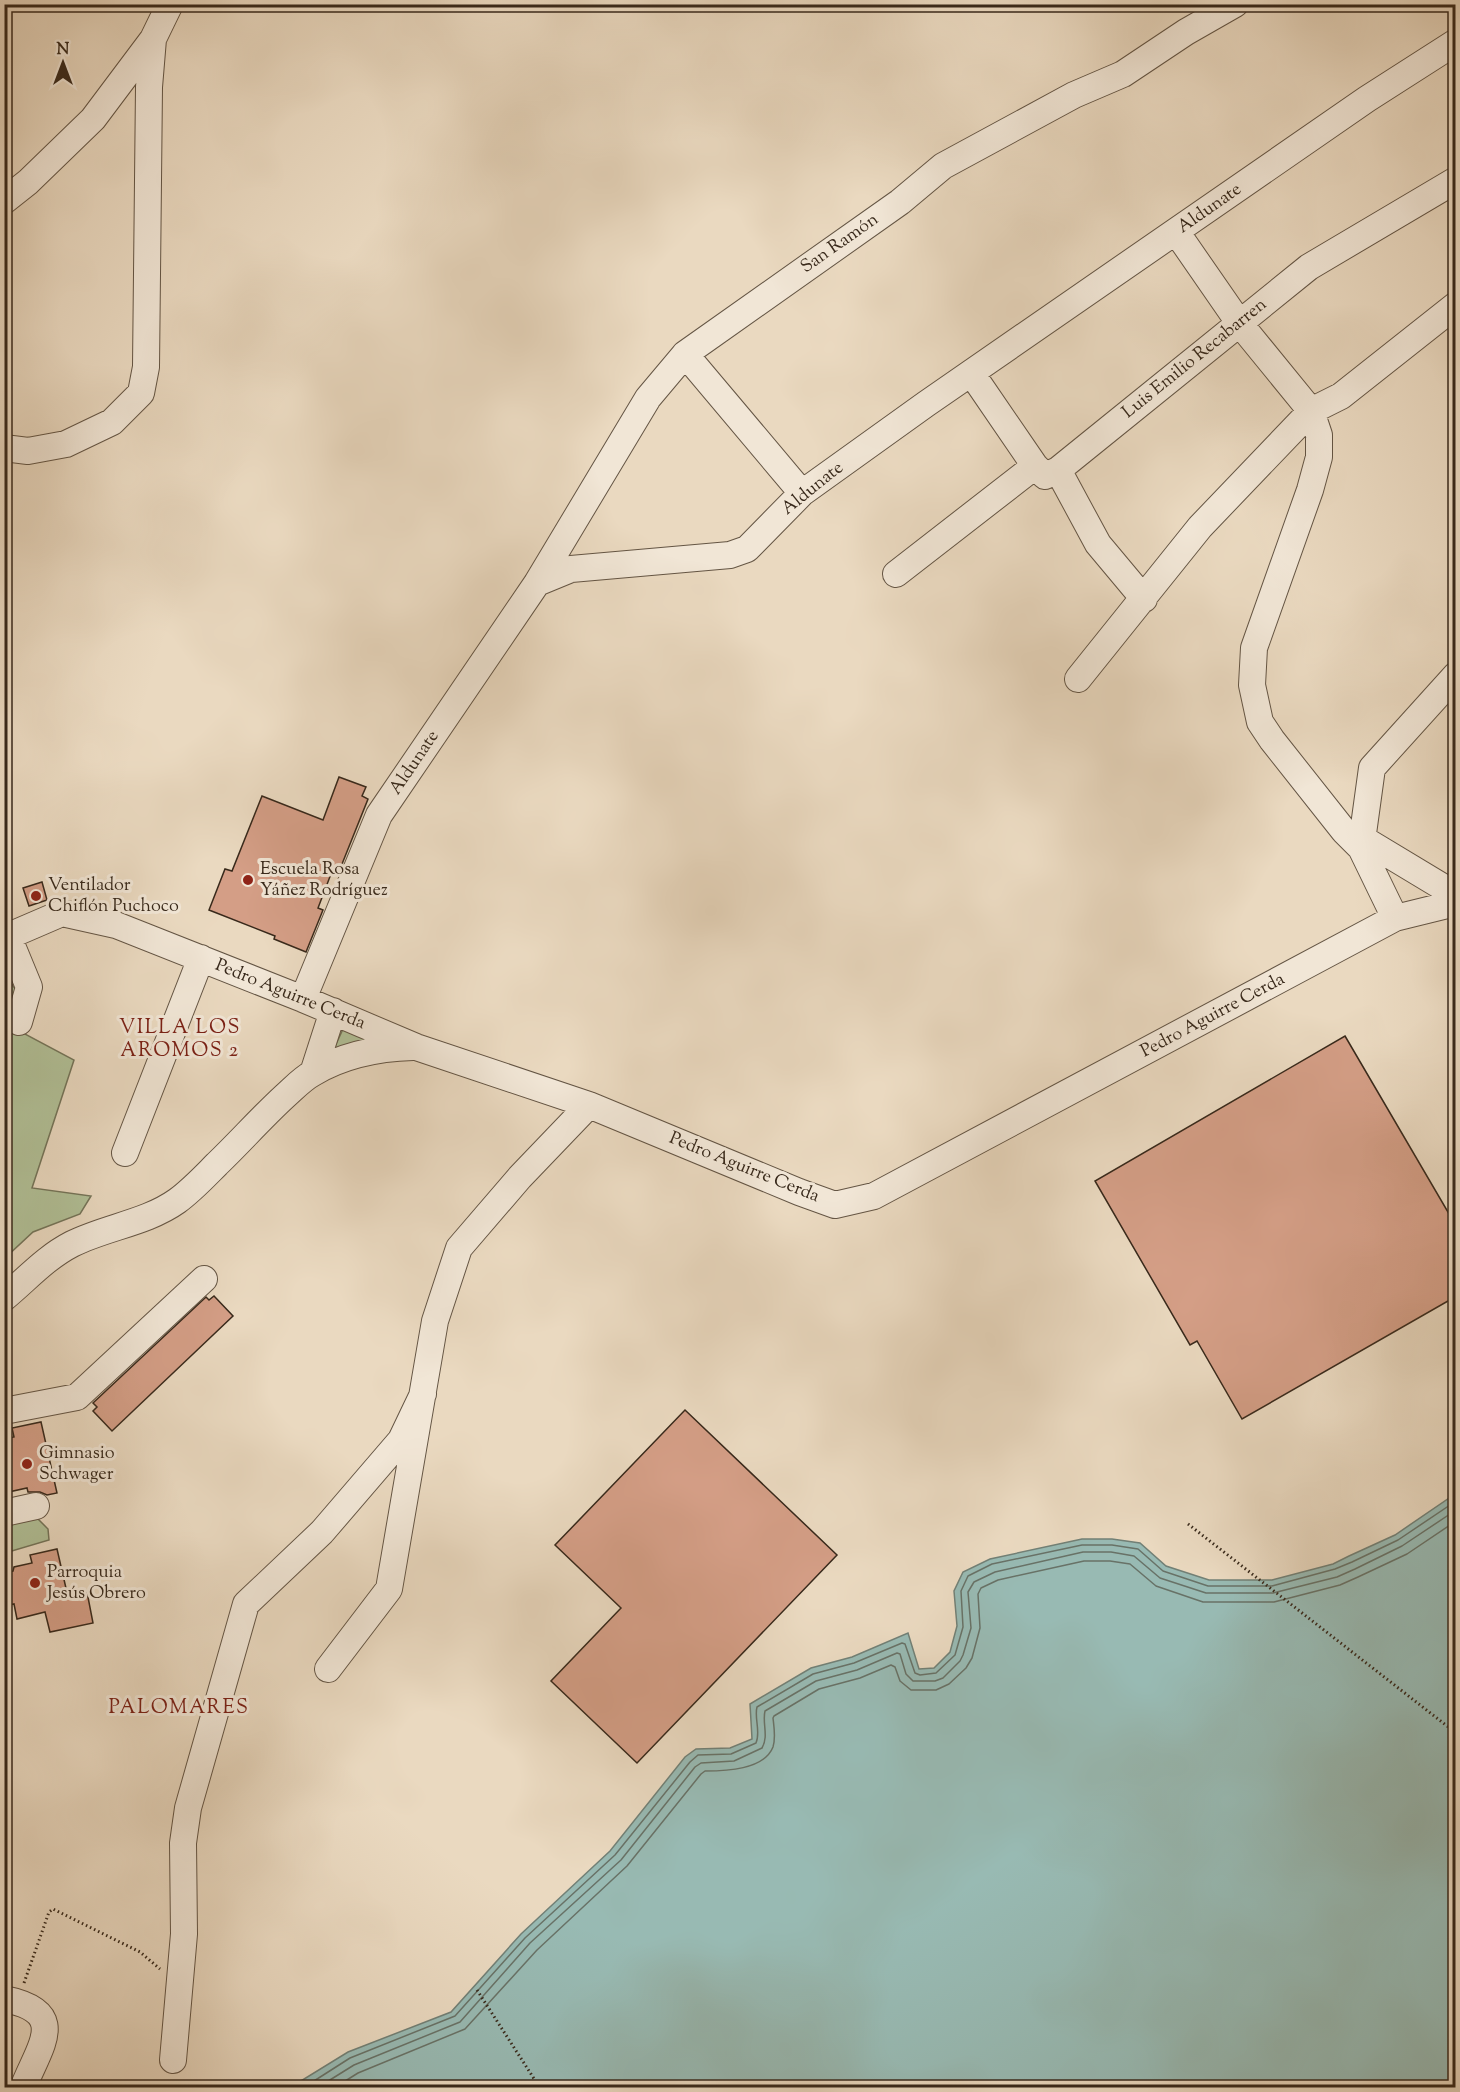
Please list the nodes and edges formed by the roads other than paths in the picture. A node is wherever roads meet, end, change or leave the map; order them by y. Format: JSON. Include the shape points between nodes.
{"nodes":[{"id":1,"x":170,"y":4,"type":"edge"},
{"id":2,"x":1235,"y":4,"type":"edge"},
{"id":3,"x":153,"y":39,"type":"junction"},
{"id":4,"x":1455,"y":42,"type":"edge"},
{"id":5,"x":1455,"y":180,"type":"edge"},
{"id":6,"x":4,"y":201,"type":"edge"},
{"id":7,"x":1177,"y":233,"type":"junction"},
{"id":8,"x":1455,"y":305,"type":"edge"},
{"id":9,"x":1240,"y":324,"type":"junction"},
{"id":10,"x":685,"y":354,"type":"junction"},
{"id":11,"x":972,"y":374,"type":"junction"},
{"id":12,"x":1311,"y":411,"type":"junction"},
{"id":13,"x":4,"y":448,"type":"edge"},
{"id":14,"x":1046,"y":468,"type":"junction"},
{"id":15,"x":802,"y":493,"type":"junction"},
{"id":16,"x":896,"y":574,"type":"dead end"},
{"id":17,"x":537,"y":583,"type":"junction"},
{"id":18,"x":1144,"y":599,"type":"junction"},
{"id":19,"x":1455,"y":675,"type":"edge"},
{"id":20,"x":1078,"y":679,"type":"dead end"},
{"id":21,"x":1362,"y":844,"type":"junction"},
{"id":22,"x":1455,"y":895,"type":"edge"},
{"id":23,"x":1455,"y":903,"type":"edge"},
{"id":24,"x":1395,"y":918,"type":"junction"},
{"id":25,"x":6,"y":937,"type":"edge"},
{"id":26,"x":201,"y":958,"type":"junction"},
{"id":27,"x":303,"y":999,"type":"junction"},
{"id":28,"x":333,"y":1011,"type":"junction"},
{"id":29,"x":19,"y":1022,"type":"dead end"},
{"id":30,"x":416,"y":1047,"type":"junction"},
{"id":31,"x":313,"y":1072,"type":"junction"},
{"id":32,"x":589,"y":1106,"type":"junction"},
{"id":33,"x":125,"y":1153,"type":"dead end"},
{"id":34,"x":204,"y":1279,"type":"dead end"},
{"id":35,"x":4,"y":1298,"type":"edge"},
{"id":36,"x":423,"y":1394,"type":"junction"},
{"id":37,"x":4,"y":1411,"type":"edge"},
{"id":38,"x":36,"y":1506,"type":"dead end"},
{"id":39,"x":4,"y":1513,"type":"edge"},
{"id":40,"x":328,"y":1669,"type":"dead end"},
{"id":41,"x":11,"y":2000,"type":"edge"},
{"id":42,"x":173,"y":2060,"type":"dead end"},
{"id":43,"x":23,"y":2088,"type":"edge"}],
"edges":[{"from":1,"to":3,"type":"street"},
{"from":2,"to":10,"type":"street","name":"San Ramón","via":[[1123,74],[1074,95],[943,166],[900,202]]},
{"from":3,"to":6,"type":"street","via":[[93,119]]},
{"from":3,"to":13,"type":"street","via":[[148,87],[146,366],[141,393],[112,422],[66,444],[28,452]]},
{"from":4,"to":7,"type":"street","name":"Aldunate"},
{"from":5,"to":9,"type":"street","name":"Luis Emilio Recabarren","via":[[1309,267]]},
{"from":7,"to":9,"type":"street"},
{"from":7,"to":11,"type":"street","name":"Aldunate"},
{"from":8,"to":12,"type":"street","via":[[1341,396]]},
{"from":9,"to":12,"type":"street"},
{"from":9,"to":14,"type":"street","name":"Luis Emilio Recabarren"},
{"from":10,"to":15,"type":"street"},
{"from":10,"to":17,"type":"street","name":"San Ramón","via":[[648,398]]},
{"from":11,"to":14,"type":"street"},
{"from":11,"to":15,"type":"street","name":"Aldunate"},
{"from":12,"to":18,"type":"street","via":[[1200,526]]},
{"from":12,"to":21,"type":"street","via":[[1319,435],[1319,457],[1254,648],[1252,685],[1260,722],[1272,740],[1344,831]]},
{"from":14,"to":16,"type":"street","name":"Luis Emilio Recabarren"},
{"from":14,"to":18,"type":"street","via":[[1098,544]]},
{"from":15,"to":17,"type":"street","name":"Aldunate","via":[[747,549],[730,555],[571,569]]},
{"from":17,"to":27,"type":"street","name":"Aldunate","via":[[380,815]]},
{"from":18,"to":20,"type":"street"},
{"from":19,"to":21,"type":"street","via":[[1372,768]]},
{"from":21,"to":22,"type":"street"},
{"from":21,"to":24,"type":"street"},
{"from":23,"to":24,"type":"street","name":"Pedro Aguirre Cerda"},
{"from":24,"to":32,"type":"street","name":"Pedro Aguirre Cerda","via":[[874,1196],[835,1205]]},
{"from":25,"to":26,"type":"street","name":"Pedro Aguirre Cerda","via":[[62,913],[116,925]]},
{"from":25,"to":29,"type":"street","via":[[28,987]]},
{"from":26,"to":27,"type":"street","name":"Pedro Aguirre Cerda"},
{"from":26,"to":33,"type":"street"},
{"from":27,"to":28,"type":"street","name":"Pedro Aguirre Cerda"},
{"from":28,"to":30,"type":"street","name":"Pedro Aguirre Cerda"},
{"from":28,"to":31,"type":"street"},
{"from":30,"to":31,"type":"street","via":[[373,1050]]},
{"from":30,"to":32,"type":"street","name":"Pedro Aguirre Cerda"},
{"from":31,"to":35,"type":"street","via":[[259,1119],[176,1202],[152,1215],[72,1244],[38,1266]]},
{"from":32,"to":36,"type":"street","via":[[459,1248],[435,1321]]},
{"from":34,"to":37,"type":"street","via":[[76,1397]]},
{"from":36,"to":40,"type":"street","via":[[388,1589]]},
{"from":36,"to":42,"type":"street","via":[[401,1440],[322,1532],[246,1604],[188,1808],[183,1843],[184,1934]]},
{"from":38,"to":39,"type":"street"},
{"from":41,"to":43,"type":"street","via":[[31,2007],[43,2017],[46,2030]]}]}
